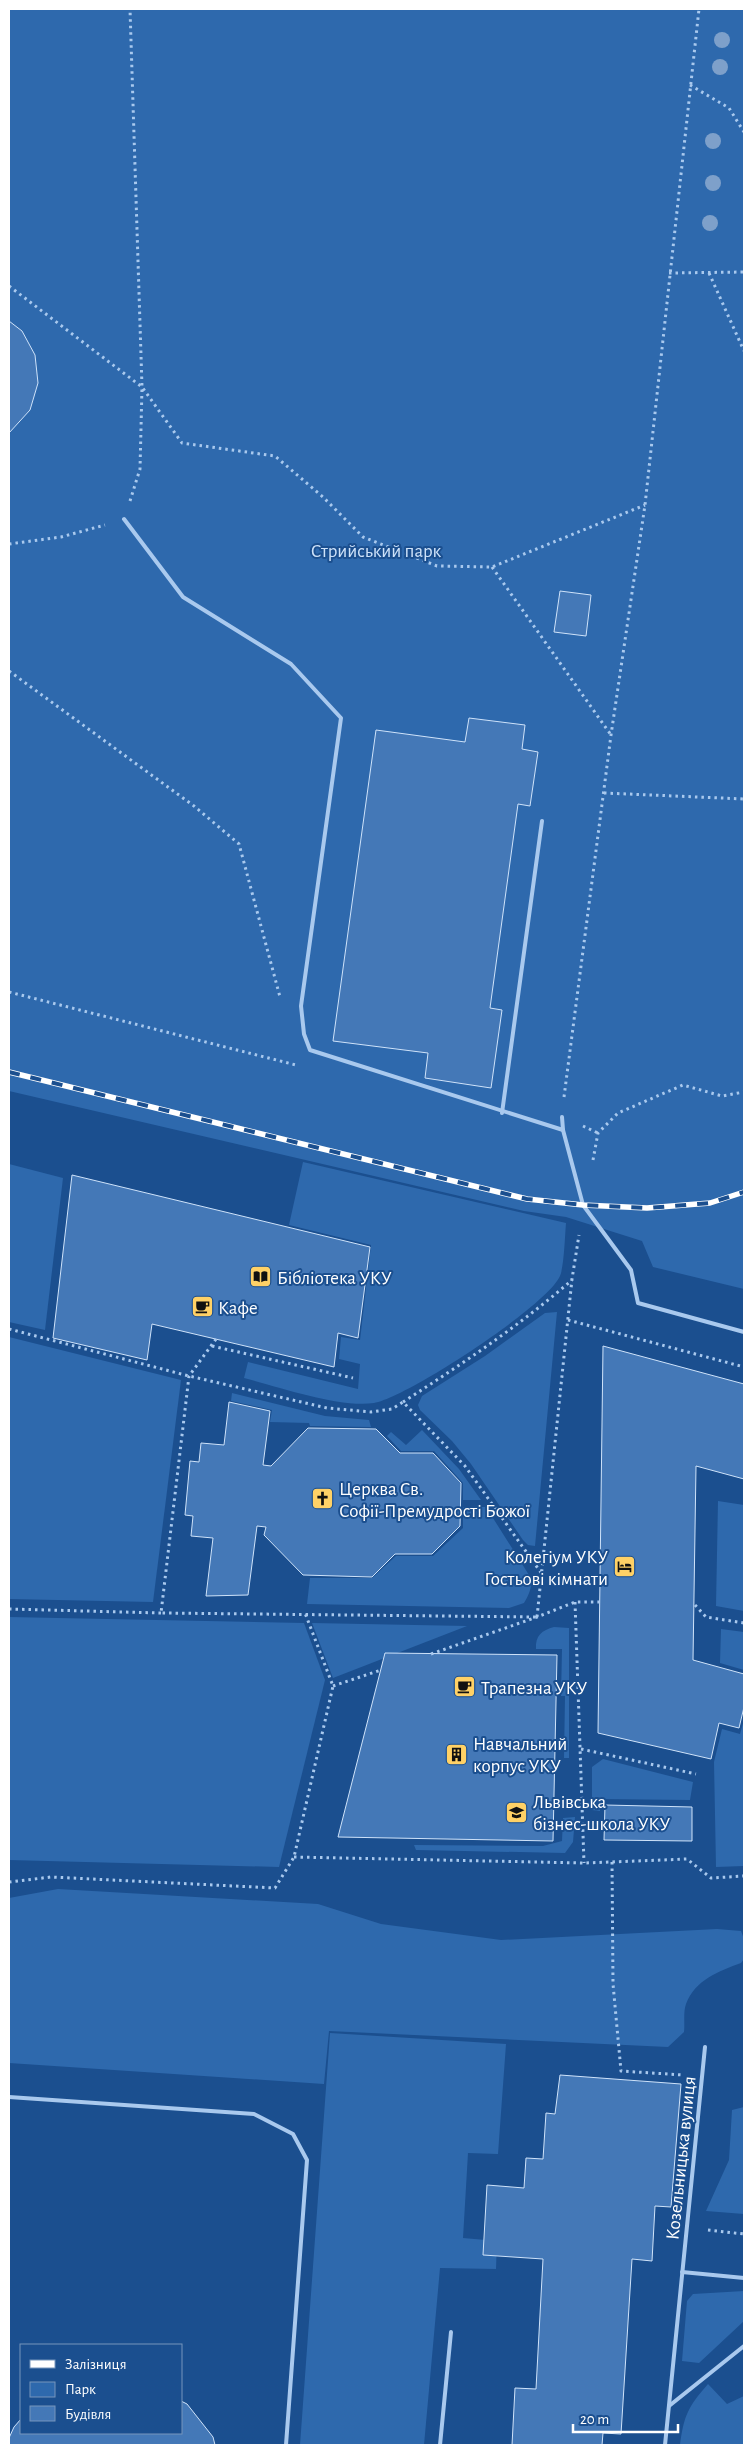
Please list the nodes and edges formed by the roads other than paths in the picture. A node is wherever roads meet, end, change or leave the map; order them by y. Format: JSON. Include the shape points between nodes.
{"nodes":[{"id":1,"x":124,"y":519,"type":"road end"},
{"id":2,"x":542,"y":821,"type":"dead end"},
{"id":3,"x":502,"y":1113,"type":"junction"},
{"id":4,"x":562,"y":1118,"type":"road end"},
{"id":5,"x":563,"y":1130,"type":"junction"},
{"id":6,"x":744,"y":1332,"type":"edge"},
{"id":7,"x":705,"y":2047,"type":"dead end"},
{"id":8,"x":9,"y":2097,"type":"edge"},
{"id":9,"x":682,"y":2272,"type":"junction"},
{"id":10,"x":744,"y":2278,"type":"edge"},
{"id":11,"x":451,"y":2332,"type":"dead end"},
{"id":12,"x":744,"y":2346,"type":"edge"},
{"id":13,"x":669,"y":2406,"type":"junction"},
{"id":14,"x":286,"y":2445,"type":"edge"},
{"id":15,"x":440,"y":2445,"type":"edge"},
{"id":16,"x":665,"y":2445,"type":"edge"}],
"edges":[{"from":1,"to":3,"type":"lane","via":[[183,596],[291,664],[341,718],[301,1006],[304,1034],[310,1050]]},
{"from":2,"to":3,"type":"lane"},
{"from":3,"to":5,"type":"lane"},
{"from":4,"to":5,"type":"lane"},
{"from":5,"to":6,"type":"lane","via":[[583,1205],[630,1270],[638,1303]]},
{"from":7,"to":9,"type":"lane","name":"Козельницька вулиця"},
{"from":8,"to":14,"type":"lane","via":[[254,2114],[293,2134],[307,2160]]},
{"from":9,"to":10,"type":"lane"},
{"from":9,"to":13,"type":"lane","name":"Козельницька вулиця"},
{"from":11,"to":15,"type":"lane"},
{"from":12,"to":13,"type":"lane"},
{"from":13,"to":16,"type":"lane","name":"Козельницька вулиця"}]}
